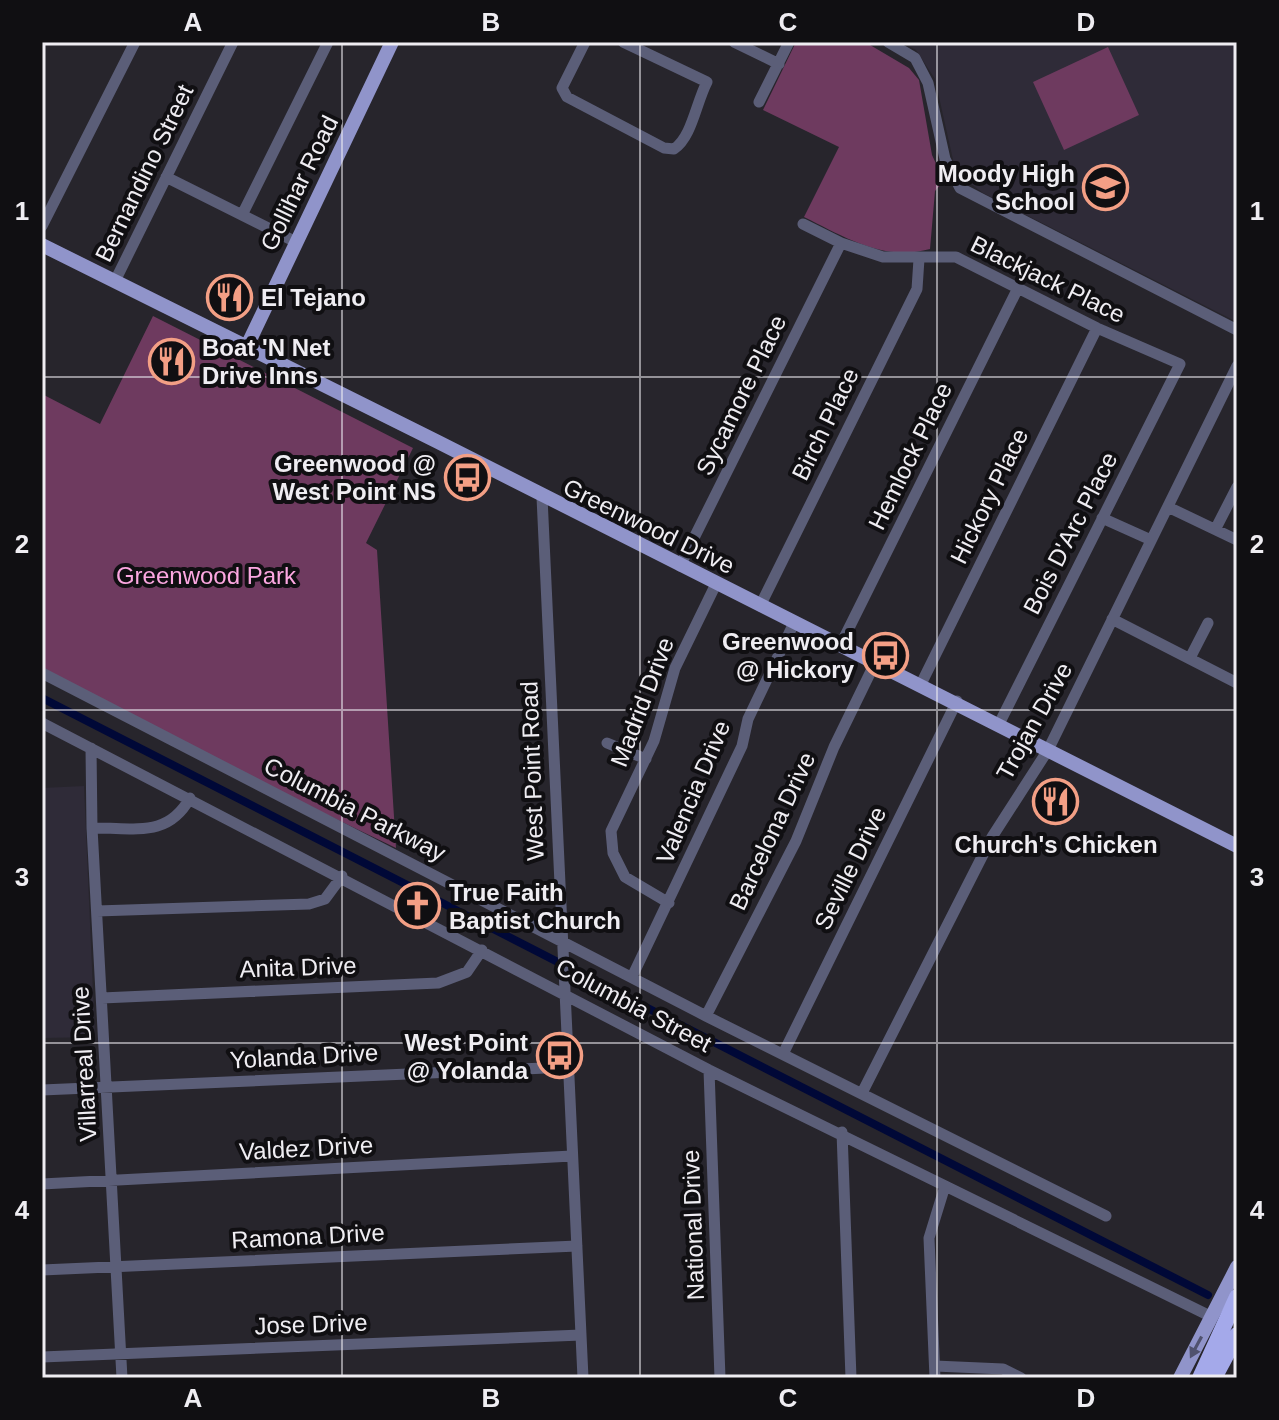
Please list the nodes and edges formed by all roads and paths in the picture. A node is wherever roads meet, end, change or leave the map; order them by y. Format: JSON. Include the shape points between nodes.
{"nodes":[{"id":1,"x":135,"y":42,"type":"edge"},
{"id":2,"x":233,"y":42,"type":"edge"},
{"id":3,"x":328,"y":42,"type":"edge"},
{"id":4,"x":392,"y":42,"type":"edge"},
{"id":5,"x":585,"y":42,"type":"edge"},
{"id":6,"x":623,"y":42,"type":"edge"},
{"id":7,"x":734,"y":42,"type":"edge"},
{"id":8,"x":789,"y":42,"type":"edge"},
{"id":9,"x":888,"y":42,"type":"edge"},
{"id":10,"x":779,"y":64,"type":"junction"},
{"id":11,"x":759,"y":102,"type":"dead end"},
{"id":12,"x":166,"y":177,"type":"junction"},
{"id":13,"x":242,"y":215,"type":"junction"},
{"id":14,"x":803,"y":224,"type":"dead end"},
{"id":15,"x":42,"y":226,"type":"edge"},
{"id":16,"x":294,"y":241,"type":"junction"},
{"id":17,"x":841,"y":243,"type":"junction"},
{"id":18,"x":42,"y":245,"type":"edge"},
{"id":19,"x":919,"y":259,"type":"junction"},
{"id":20,"x":115,"y":281,"type":"junction"},
{"id":21,"x":1018,"y":288,"type":"junction"},
{"id":22,"x":1097,"y":328,"type":"junction"},
{"id":23,"x":1237,"y":330,"type":"edge"},
{"id":24,"x":248,"y":344,"type":"junction"},
{"id":25,"x":1180,"y":364,"type":"joint"},
{"id":26,"x":1237,"y":366,"type":"edge"},
{"id":27,"x":1237,"y":487,"type":"edge"},
{"id":28,"x":542,"y":497,"type":"junction"},
{"id":29,"x":1168,"y":507,"type":"junction"},
{"id":30,"x":1102,"y":518,"type":"junction"},
{"id":31,"x":1216,"y":528,"type":"junction"},
{"id":32,"x":1151,"y":540,"type":"junction"},
{"id":33,"x":1237,"y":540,"type":"edge"},
{"id":34,"x":680,"y":566,"type":"junction"},
{"id":35,"x":716,"y":584,"type":"junction"},
{"id":36,"x":760,"y":606,"type":"junction"},
{"id":37,"x":1112,"y":619,"type":"junction"},
{"id":38,"x":794,"y":623,"type":"junction"},
{"id":39,"x":1208,"y":623,"type":"dead end"},
{"id":40,"x":841,"y":644,"type":"junction"},
{"id":41,"x":1190,"y":658,"type":"junction"},
{"id":42,"x":875,"y":663,"type":"junction"},
{"id":43,"x":42,"y":673,"type":"edge"},
{"id":44,"x":1237,"y":683,"type":"edge"},
{"id":45,"x":921,"y":684,"type":"junction"},
{"id":46,"x":957,"y":701,"type":"junction"},
{"id":47,"x":1000,"y":722,"type":"junction"},
{"id":48,"x":42,"y":723,"type":"edge"},
{"id":49,"x":607,"y":743,"type":"dead end"},
{"id":50,"x":91,"y":748,"type":"junction"},
{"id":51,"x":1048,"y":750,"type":"junction"},
{"id":52,"x":646,"y":759,"type":"junction"},
{"id":53,"x":190,"y":798,"type":"junction"},
{"id":54,"x":92,"y":828,"type":"junction"},
{"id":55,"x":1237,"y":846,"type":"edge"},
{"id":56,"x":342,"y":876,"type":"junction"},
{"id":57,"x":669,"y":903,"type":"junction"},
{"id":58,"x":97,"y":911,"type":"junction"},
{"id":59,"x":561,"y":946,"type":"junction"},
{"id":60,"x":482,"y":950,"type":"junction"},
{"id":61,"x":632,"y":977,"type":"junction"},
{"id":62,"x":564,"y":988,"type":"junction"},
{"id":63,"x":102,"y":998,"type":"junction"},
{"id":64,"x":706,"y":1016,"type":"junction"},
{"id":65,"x":783,"y":1054,"type":"junction"},
{"id":66,"x":568,"y":1067,"type":"junction"},
{"id":67,"x":709,"y":1070,"type":"junction"},
{"id":68,"x":108,"y":1087,"type":"junction"},
{"id":69,"x":42,"y":1090,"type":"edge"},
{"id":70,"x":862,"y":1093,"type":"junction"},
{"id":71,"x":842,"y":1132,"type":"junction"},
{"id":72,"x":572,"y":1156,"type":"junction"},
{"id":73,"x":113,"y":1180,"type":"junction"},
{"id":74,"x":42,"y":1184,"type":"edge"},
{"id":75,"x":945,"y":1186,"type":"junction"},
{"id":76,"x":1106,"y":1216,"type":"dead end"},
{"id":77,"x":577,"y":1246,"type":"junction"},
{"id":78,"x":117,"y":1266,"type":"junction"},
{"id":79,"x":1237,"y":1267,"type":"edge"},
{"id":80,"x":42,"y":1270,"type":"edge"},
{"id":81,"x":1237,"y":1297,"type":"edge"},
{"id":82,"x":1212,"y":1317,"type":"junction"},
{"id":83,"x":581,"y":1335,"type":"junction"},
{"id":84,"x":1237,"y":1335,"type":"edge"},
{"id":85,"x":121,"y":1353,"type":"junction"},
{"id":86,"x":42,"y":1357,"type":"edge"},
{"id":87,"x":935,"y":1372,"type":"edge"},
{"id":88,"x":122,"y":1378,"type":"edge"},
{"id":89,"x":583,"y":1378,"type":"edge"},
{"id":90,"x":720,"y":1378,"type":"edge"},
{"id":91,"x":851,"y":1378,"type":"edge"},
{"id":92,"x":1021,"y":1378,"type":"edge"},
{"id":93,"x":1180,"y":1378,"type":"edge"},
{"id":94,"x":1200,"y":1378,"type":"edge"},
{"id":95,"x":1214,"y":1378,"type":"edge"}],
"edges":[{"from":1,"to":15,"type":"street"},
{"from":2,"to":12,"type":"street","name":"Bernandino Street"},
{"from":3,"to":13,"type":"street"},
{"from":4,"to":16,"type":"main road","name":"Gollihar Road"},
{"from":5,"to":6,"type":"street","via":[[562,88],[567,97],[674,149],[693,123],[707,82]]},
{"from":7,"to":10,"type":"street"},
{"from":8,"to":10,"type":"street"},
{"from":9,"to":23,"type":"street","via":[[915,58],[928,83],[945,159],[960,188]]},
{"from":10,"to":11,"type":"street"},
{"from":12,"to":13,"type":"street"},
{"from":12,"to":20,"type":"street","name":"Bernandino Street"},
{"from":13,"to":16,"type":"street"},
{"from":14,"to":17,"type":"street","name":"Blackjack Place"},
{"from":16,"to":24,"type":"main road","name":"Gollihar Road"},
{"from":17,"to":19,"type":"street","name":"Blackjack Place","via":[[883,257]]},
{"from":17,"to":34,"type":"street","name":"Sycamore Place"},
{"from":18,"to":20,"type":"main road","name":"Greenwood Drive"},
{"from":19,"to":21,"type":"street","name":"Blackjack Place","via":[[956,257]]},
{"from":19,"to":36,"type":"street","name":"Birch Place","via":[[917,289]]},
{"from":20,"to":24,"type":"main road","name":"Greenwood Drive"},
{"from":21,"to":22,"type":"street","name":"Blackjack Place"},
{"from":21,"to":40,"type":"street","name":"Hemlock Place"},
{"from":22,"to":25,"type":"street","name":"Blackjack Place"},
{"from":22,"to":45,"type":"street","name":"Hickory Place"},
{"from":24,"to":28,"type":"main road","name":"Greenwood Drive"},
{"from":25,"to":30,"type":"street","name":"Bois D'Arc Place"},
{"from":26,"to":29,"type":"street","name":"Trojan Drive"},
{"from":27,"to":31,"type":"street"},
{"from":28,"to":34,"type":"main road","name":"Greenwood Drive"},
{"from":28,"to":59,"type":"street","name":"West Point Road"},
{"from":29,"to":31,"type":"street"},
{"from":29,"to":32,"type":"street","name":"Trojan Drive"},
{"from":30,"to":32,"type":"street"},
{"from":30,"to":47,"type":"street","name":"Bois D'Arc Place"},
{"from":31,"to":33,"type":"street"},
{"from":32,"to":37,"type":"street","name":"Trojan Drive"},
{"from":34,"to":35,"type":"main road","name":"Greenwood Drive"},
{"from":35,"to":36,"type":"main road","name":"Greenwood Drive"},
{"from":35,"to":52,"type":"street","name":"Madrid Drive","via":[[675,668]]},
{"from":36,"to":38,"type":"main road","name":"Greenwood Drive"},
{"from":37,"to":41,"type":"street"},
{"from":37,"to":51,"type":"street","name":"Trojan Drive"},
{"from":38,"to":40,"type":"main road","name":"Greenwood Drive"},
{"from":38,"to":57,"type":"street","name":"Valencia Drive"},
{"from":39,"to":41,"type":"street"},
{"from":40,"to":42,"type":"main road","name":"Greenwood Drive"},
{"from":41,"to":44,"type":"street"},
{"from":42,"to":45,"type":"main road","name":"Greenwood Drive"},
{"from":42,"to":64,"type":"street","name":"Barcelona Drive","via":[[796,841]]},
{"from":43,"to":59,"type":"street","name":"Columbia Parkway"},
{"from":45,"to":46,"type":"main road","name":"Greenwood Drive"},
{"from":46,"to":47,"type":"main road","name":"Greenwood Drive"},
{"from":46,"to":65,"type":"street","name":"Seville Drive"},
{"from":47,"to":51,"type":"main road","name":"Greenwood Drive"},
{"from":48,"to":50,"type":"street","name":"Columbia Street"},
{"from":49,"to":52,"type":"street"},
{"from":50,"to":53,"type":"street","name":"Columbia Street"},
{"from":50,"to":54,"type":"street","name":"Villarreal Drive"},
{"from":51,"to":55,"type":"main road","name":"Greenwood Drive"},
{"from":51,"to":70,"type":"street","name":"Trojan Drive","via":[[992,837]]},
{"from":52,"to":57,"type":"street","name":"Madrid Drive","via":[[614,822],[611,843],[625,877]]},
{"from":53,"to":54,"type":"street","via":[[180,815],[164,825]]},
{"from":53,"to":56,"type":"street","name":"Columbia Street"},
{"from":54,"to":58,"type":"street","name":"Villarreal Drive"},
{"from":56,"to":58,"type":"street","via":[[325,899],[309,904]]},
{"from":56,"to":60,"type":"street","name":"Columbia Street"},
{"from":57,"to":61,"type":"street","name":"Valencia Drive"},
{"from":58,"to":63,"type":"street","name":"Villarreal Drive"},
{"from":59,"to":61,"type":"street","name":"Columbia Parkway"},
{"from":59,"to":62,"type":"street","name":"West Point Road"},
{"from":60,"to":62,"type":"street","name":"Columbia Street"},
{"from":60,"to":63,"type":"street","name":"Anita Drive","via":[[467,972],[438,983]]},
{"from":61,"to":64,"type":"street","name":"Columbia Parkway"},
{"from":62,"to":66,"type":"street","name":"West Point Road"},
{"from":62,"to":67,"type":"street","name":"Columbia Street"},
{"from":63,"to":68,"type":"street","name":"Villarreal Drive"},
{"from":64,"to":65,"type":"street","name":"Columbia Parkway"},
{"from":65,"to":70,"type":"street","name":"Columbia Parkway"},
{"from":66,"to":68,"type":"street","name":"Yolanda Drive"},
{"from":66,"to":72,"type":"street","name":"West Point Road"},
{"from":67,"to":71,"type":"street","name":"Columbia Street"},
{"from":67,"to":90,"type":"street","name":"National Drive"},
{"from":68,"to":69,"type":"street","name":"Yolanda Drive"},
{"from":68,"to":73,"type":"street","name":"Villarreal Drive"},
{"from":70,"to":76,"type":"street","name":"Columbia Parkway"},
{"from":71,"to":75,"type":"street","name":"Columbia Street"},
{"from":71,"to":91,"type":"street"},
{"from":72,"to":73,"type":"street","name":"Valdez Drive"},
{"from":72,"to":77,"type":"street","name":"West Point Road"},
{"from":73,"to":74,"type":"street","name":"Valdez Drive"},
{"from":73,"to":78,"type":"street","name":"Villarreal Drive"},
{"from":75,"to":82,"type":"street","name":"Columbia Street"},
{"from":75,"to":87,"type":"street","via":[[929,1238]]},
{"from":77,"to":78,"type":"street","name":"Ramona Drive"},
{"from":77,"to":83,"type":"street","name":"West Point Road"},
{"from":78,"to":80,"type":"street","name":"Ramona Drive"},
{"from":78,"to":85,"type":"street","name":"Villarreal Drive"},
{"from":79,"to":82,"type":"main road"},
{"from":81,"to":94,"type":"highway"},
{"from":82,"to":93,"type":"main road","one_way":true},
{"from":83,"to":85,"type":"street","name":"Jose Drive"},
{"from":83,"to":89,"type":"street","name":"West Point Road"},
{"from":84,"to":95,"type":"highway"},
{"from":85,"to":86,"type":"street","name":"Jose Drive"},
{"from":85,"to":88,"type":"street","name":"Villarreal Drive"},
{"from":87,"to":92,"type":"street","via":[[1003,1369]]}]}
